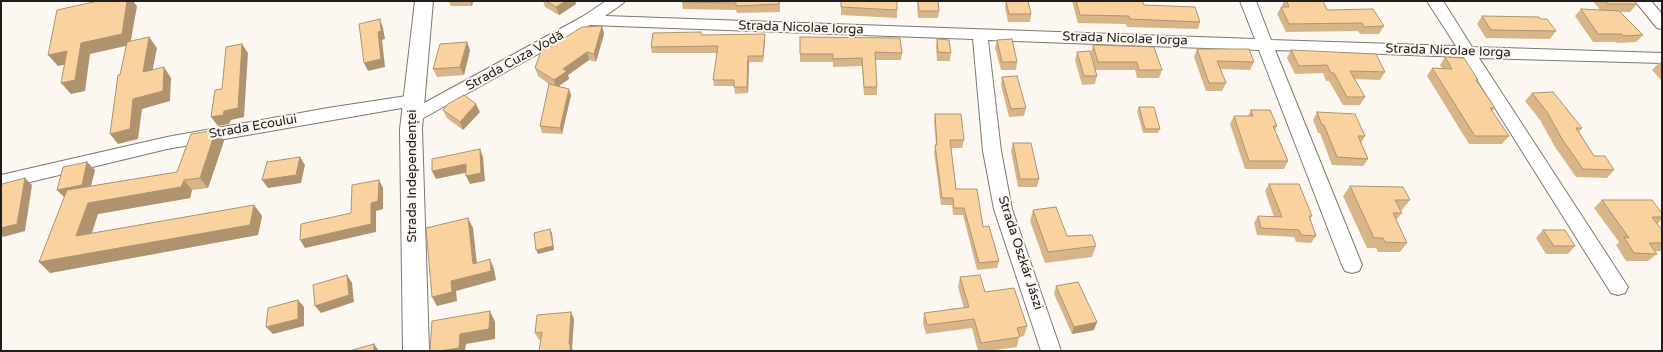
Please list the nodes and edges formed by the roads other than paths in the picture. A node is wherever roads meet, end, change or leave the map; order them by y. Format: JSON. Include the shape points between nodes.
{"nodes":[{"id":1,"x":424,"y":1,"type":"edge"},
{"id":2,"x":617,"y":1,"type":"edge"},
{"id":3,"x":1248,"y":1,"type":"edge"},
{"id":4,"x":1435,"y":1,"type":"edge"},
{"id":5,"x":1642,"y":1,"type":"edge"},
{"id":6,"x":587,"y":20,"type":"junction"},
{"id":7,"x":1662,"y":24,"type":"edge"},
{"id":8,"x":980,"y":35,"type":"junction"},
{"id":9,"x":1266,"y":44,"type":"junction"},
{"id":10,"x":1467,"y":52,"type":"junction"},
{"id":11,"x":1662,"y":58,"type":"edge"},
{"id":12,"x":412,"y":109,"type":"junction"},
{"id":13,"x":1,"y":182,"type":"edge"},
{"id":14,"x":1352,"y":265,"type":"dead end"},
{"id":15,"x":1618,"y":287,"type":"dead end"},
{"id":16,"x":416,"y":351,"type":"edge"},
{"id":17,"x":1051,"y":351,"type":"edge"}],
"edges":[{"from":1,"to":12,"type":"street","name":"Strada Independenței"},
{"from":2,"to":6,"type":"street","name":"Strada Cuza Vodă"},
{"from":3,"to":9,"type":"street"},
{"from":4,"to":10,"type":"street"},
{"from":5,"to":7,"type":"street"},
{"from":6,"to":8,"type":"street","name":"Strada Nicolae Iorga"},
{"from":6,"to":12,"type":"street","name":"Strada Cuza Vodă"},
{"from":8,"to":9,"type":"street","name":"Strada Nicolae Iorga"},
{"from":8,"to":17,"type":"street","name":"Strada Oszkár Jászi","via":[[992,151],[1004,209]]},
{"from":9,"to":10,"type":"street","name":"Strada Nicolae Iorga"},
{"from":9,"to":14,"type":"street"},
{"from":10,"to":11,"type":"street","name":"Strada Nicolae Iorga"},
{"from":10,"to":15,"type":"street"},
{"from":12,"to":13,"type":"street","name":"Strada Ecoului","via":[[328,114],[167,143]]},
{"from":12,"to":16,"type":"street","name":"Strada Independenței"}]}
